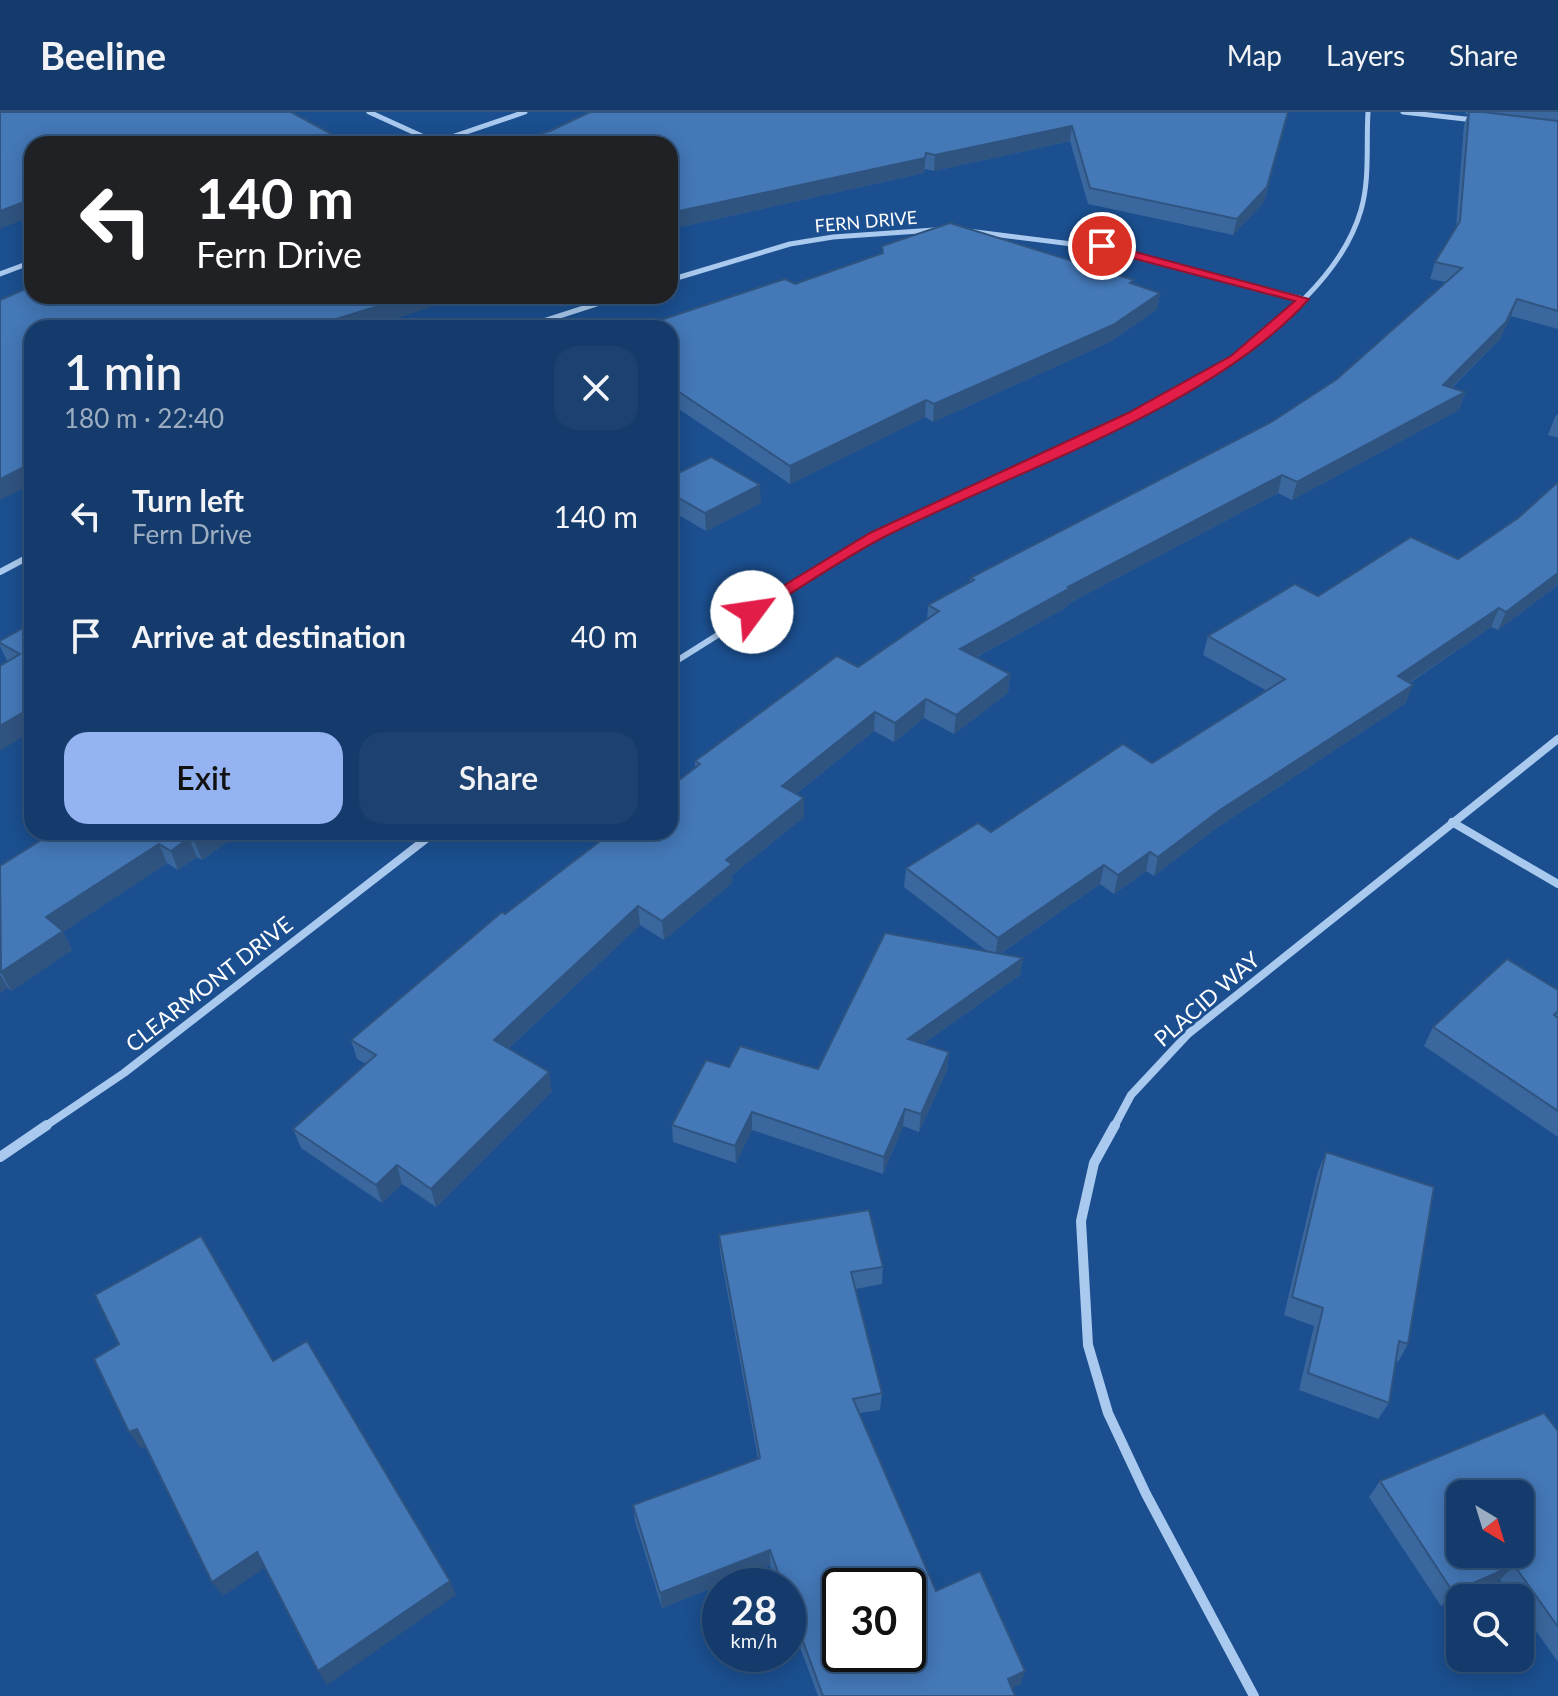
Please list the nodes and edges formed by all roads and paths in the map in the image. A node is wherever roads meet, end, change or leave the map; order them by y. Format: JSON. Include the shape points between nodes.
{"nodes":[{"id":1,"x":369,"y":112,"type":"edge"},
{"id":2,"x":525,"y":112,"type":"edge"},
{"id":3,"x":1368,"y":112,"type":"edge"},
{"id":4,"x":1403,"y":112,"type":"edge"},
{"id":5,"x":1481,"y":121,"type":"edge"},
{"id":6,"x":419,"y":136,"type":"edge"},
{"id":7,"x":454,"y":136,"type":"edge"},
{"id":8,"x":938,"y":230,"type":"edge"},
{"id":9,"x":954,"y":231,"type":"edge"},
{"id":10,"x":24,"y":265,"type":"edge"},
{"id":11,"x":0,"y":274,"type":"edge"},
{"id":12,"x":678,"y":278,"type":"edge"},
{"id":13,"x":1303,"y":299,"type":"junction"},
{"id":14,"x":596,"y":304,"type":"edge"},
{"id":15,"x":547,"y":320,"type":"edge"},
{"id":16,"x":24,"y":559,"type":"edge"},
{"id":17,"x":0,"y":572,"type":"edge"},
{"id":18,"x":678,"y":660,"type":"edge"},
{"id":19,"x":1558,"y":739,"type":"edge"},
{"id":20,"x":1452,"y":822,"type":"junction"},
{"id":21,"x":425,"y":840,"type":"edge"},
{"id":22,"x":1558,"y":884,"type":"edge"},
{"id":23,"x":0,"y":1157,"type":"edge"},
{"id":24,"x":1254,"y":1696,"type":"edge"}],
"edges":[{"from":1,"to":6,"type":"street"},
{"from":2,"to":7,"type":"street"},
{"from":3,"to":13,"type":"street","via":[[1367,191],[1348,241]]},
{"from":4,"to":5,"type":"street"},
{"from":8,"to":12,"type":"street","name":"FERN DRIVE","via":[[790,244]]},
{"from":9,"to":13,"type":"street","via":[[1074,241]]},
{"from":10,"to":11,"type":"street"},
{"from":13,"to":18,"type":"street","via":[[1235,358],[1132,415],[875,536]]},
{"from":14,"to":15,"type":"street"},
{"from":16,"to":17,"type":"street"},
{"from":19,"to":20,"type":"street","name":"PLACID WAY"},
{"from":20,"to":22,"type":"street"},
{"from":20,"to":24,"type":"street","name":"PLACID WAY","via":[[1188,1034],[1131,1095],[1094,1163],[1081,1221],[1081,1255],[1088,1345],[1108,1413]]},
{"from":21,"to":23,"type":"street","name":"CLEARMONT DRIVE","via":[[124,1073]]}]}
